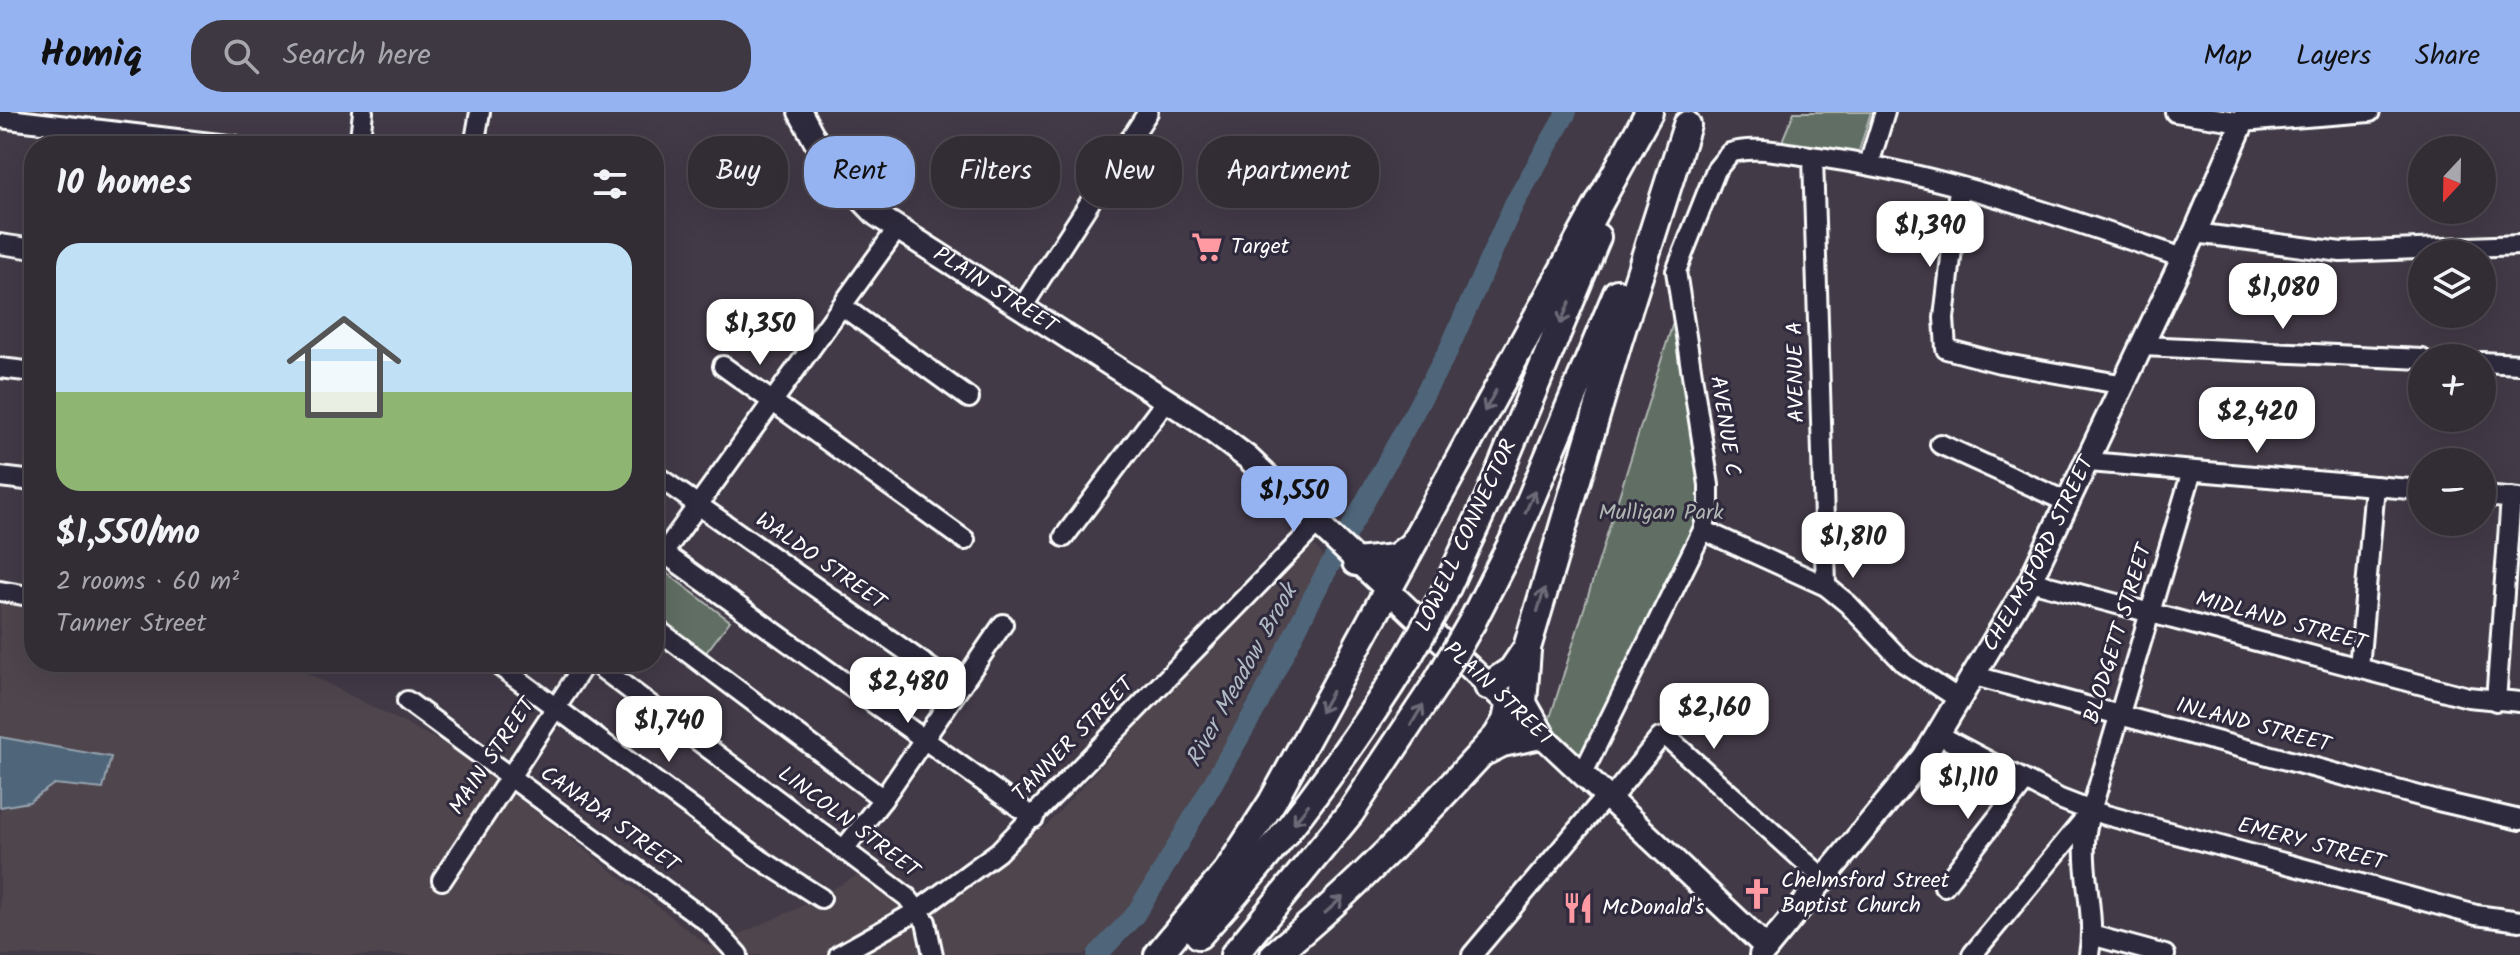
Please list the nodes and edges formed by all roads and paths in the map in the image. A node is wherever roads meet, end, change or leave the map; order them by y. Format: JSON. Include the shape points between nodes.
{"nodes":[{"id":1,"x":363,"y":112,"type":"edge"},
{"id":2,"x":480,"y":112,"type":"edge"},
{"id":3,"x":800,"y":112,"type":"edge"},
{"id":4,"x":1148,"y":112,"type":"edge"},
{"id":5,"x":1649,"y":112,"type":"edge"},
{"id":6,"x":1885,"y":112,"type":"edge"},
{"id":7,"x":2175,"y":112,"type":"edge"},
{"id":8,"x":2370,"y":112,"type":"edge"},
{"id":9,"x":2244,"y":117,"type":"edge"},
{"id":10,"x":0,"y":118,"type":"edge"},
{"id":11,"x":1690,"y":119,"type":"edge"},
{"id":12,"x":152,"y":136,"type":"edge"},
{"id":13,"x":360,"y":136,"type":"edge"},
{"id":14,"x":476,"y":136,"type":"edge"},
{"id":15,"x":1813,"y":157,"type":"junction"},
{"id":16,"x":1869,"y":164,"type":"junction"},
{"id":17,"x":1959,"y":189,"type":"junction"},
{"id":18,"x":897,"y":229,"type":"junction"},
{"id":19,"x":2195,"y":233,"type":"junction"},
{"id":20,"x":0,"y":244,"type":"edge"},
{"id":21,"x":2520,"y":245,"type":"edge"},
{"id":22,"x":24,"y":248,"type":"edge"},
{"id":23,"x":2183,"y":258,"type":"junction"},
{"id":24,"x":842,"y":306,"type":"junction"},
{"id":25,"x":1021,"y":309,"type":"junction"},
{"id":26,"x":2143,"y":346,"type":"junction"},
{"id":27,"x":2408,"y":358,"type":"edge"},
{"id":28,"x":2496,"y":363,"type":"edge"},
{"id":29,"x":2520,"y":364,"type":"edge"},
{"id":30,"x":723,"y":366,"type":"dead end"},
{"id":31,"x":0,"y":368,"type":"edge"},
{"id":32,"x":24,"y":371,"type":"edge"},
{"id":33,"x":2125,"y":385,"type":"junction"},
{"id":34,"x":969,"y":398,"type":"dead end"},
{"id":35,"x":772,"y":401,"type":"junction"},
{"id":36,"x":1166,"y":401,"type":"junction"},
{"id":37,"x":1940,"y":444,"type":"dead end"},
{"id":38,"x":2089,"y":462,"type":"junction"},
{"id":39,"x":2192,"y":471,"type":"junction"},
{"id":40,"x":0,"y":477,"type":"edge"},
{"id":41,"x":24,"y":480,"type":"edge"},
{"id":42,"x":664,"y":481,"type":"edge"},
{"id":43,"x":2375,"y":486,"type":"junction"},
{"id":44,"x":2408,"y":489,"type":"edge"},
{"id":45,"x":2496,"y":497,"type":"edge"},
{"id":46,"x":2516,"y":498,"type":"edge"},
{"id":47,"x":2069,"y":503,"type":"junction"},
{"id":48,"x":697,"y":505,"type":"junction"},
{"id":49,"x":1322,"y":529,"type":"junction"},
{"id":50,"x":1703,"y":530,"type":"junction"},
{"id":51,"x":1064,"y":537,"type":"dead end"},
{"id":52,"x":965,"y":540,"type":"dead end"},
{"id":53,"x":664,"y":546,"type":"edge"},
{"id":54,"x":1411,"y":546,"type":"junction"},
{"id":55,"x":664,"y":560,"type":"edge"},
{"id":56,"x":1356,"y":562,"type":"junction"},
{"id":57,"x":2030,"y":581,"type":"junction"},
{"id":58,"x":1826,"y":586,"type":"junction"},
{"id":59,"x":0,"y":591,"type":"edge"},
{"id":60,"x":1388,"y":592,"type":"junction"},
{"id":61,"x":24,"y":595,"type":"edge"},
{"id":62,"x":2150,"y":613,"type":"junction"},
{"id":63,"x":1003,"y":624,"type":"dead end"},
{"id":64,"x":664,"y":635,"type":"edge"},
{"id":65,"x":1527,"y":648,"type":"junction"},
{"id":66,"x":2359,"y":668,"type":"junction"},
{"id":67,"x":508,"y":672,"type":"edge"},
{"id":68,"x":579,"y":672,"type":"edge"},
{"id":69,"x":606,"y":672,"type":"edge"},
{"id":70,"x":1975,"y":676,"type":"junction"},
{"id":71,"x":1488,"y":686,"type":"junction"},
{"id":72,"x":959,"y":688,"type":"junction"},
{"id":73,"x":1960,"y":700,"type":"junction"},
{"id":74,"x":407,"y":701,"type":"dead end"},
{"id":75,"x":2496,"y":701,"type":"junction"},
{"id":76,"x":2520,"y":702,"type":"edge"},
{"id":77,"x":1509,"y":706,"type":"junction"},
{"id":78,"x":555,"y":707,"type":"junction"},
{"id":79,"x":2120,"y":715,"type":"junction"},
{"id":80,"x":1541,"y":735,"type":"junction"},
{"id":81,"x":1939,"y":735,"type":"junction"},
{"id":82,"x":925,"y":738,"type":"junction"},
{"id":83,"x":1479,"y":756,"type":"junction"},
{"id":84,"x":509,"y":775,"type":"junction"},
{"id":85,"x":1582,"y":775,"type":"junction"},
{"id":86,"x":2025,"y":782,"type":"junction"},
{"id":87,"x":883,"y":799,"type":"junction"},
{"id":88,"x":1607,"y":799,"type":"junction"},
{"id":89,"x":2091,"y":811,"type":"junction"},
{"id":90,"x":1034,"y":818,"type":"junction"},
{"id":91,"x":2520,"y":820,"type":"edge"},
{"id":92,"x":844,"y":849,"type":"junction"},
{"id":93,"x":1824,"y":879,"type":"junction"},
{"id":94,"x":442,"y":880,"type":"dead end"},
{"id":95,"x":1944,"y":886,"type":"dead end"},
{"id":96,"x":821,"y":898,"type":"dead end"},
{"id":97,"x":919,"y":910,"type":"junction"},
{"id":98,"x":2520,"y":921,"type":"edge"},
{"id":99,"x":2091,"y":935,"type":"junction"},
{"id":100,"x":1768,"y":953,"type":"edge"},
{"id":101,"x":738,"y":955,"type":"edge"},
{"id":102,"x":839,"y":955,"type":"edge"},
{"id":103,"x":933,"y":955,"type":"edge"},
{"id":104,"x":1158,"y":955,"type":"edge"},
{"id":105,"x":1180,"y":955,"type":"edge"},
{"id":106,"x":1234,"y":955,"type":"edge"},
{"id":107,"x":1274,"y":955,"type":"edge"},
{"id":108,"x":1472,"y":955,"type":"edge"},
{"id":109,"x":1972,"y":955,"type":"edge"},
{"id":110,"x":2089,"y":955,"type":"edge"},
{"id":111,"x":2165,"y":955,"type":"edge"}],
"edges":[{"from":1,"to":13,"type":"street"},
{"from":2,"to":14,"type":"street"},
{"from":3,"to":18,"type":"main road","name":"PLAIN STREET","via":[[816,148],[839,180]]},
{"from":4,"to":25,"type":"street"},
{"from":5,"to":54,"type":"highway","one_way":true},
{"from":5,"to":105,"type":"highway","name":"LOWELL CONNECTOR","one_way":true,"bridge":true,"via":[[1443,596],[1321,788]]},
{"from":6,"to":16,"type":"street"},
{"from":7,"to":9,"type":"street"},
{"from":8,"to":9,"type":"street"},
{"from":9,"to":19,"type":"main road","name":"CHELMSFORD STREET"},
{"from":10,"to":12,"type":"street"},
{"from":65,"to":11,"type":"highway","one_way":true},
{"from":106,"to":11,"type":"highway","name":"LOWELL CONNECTOR","one_way":true,"bridge":true,"via":[[1351,812],[1472,622],[1537,485]]},
{"from":15,"to":16,"type":"street"},
{"from":15,"to":50,"type":"street","name":"AVENUE C","via":[[1754,150],[1730,153],[1716,170],[1677,262],[1709,485]]},
{"from":15,"to":58,"type":"street","name":"AVENUE A"},
{"from":16,"to":17,"type":"street"},
{"from":17,"to":23,"type":"street","via":[[2064,217]]},
{"from":17,"to":33,"type":"street","via":[[1944,318],[1946,349]]},
{"from":18,"to":24,"type":"street"},
{"from":18,"to":25,"type":"main road","name":"PLAIN STREET"},
{"from":19,"to":21,"type":"street","via":[[2341,252]]},
{"from":19,"to":23,"type":"main road","name":"CHELMSFORD STREET"},
{"from":20,"to":22,"type":"street"},
{"from":23,"to":26,"type":"main road","name":"CHELMSFORD STREET"},
{"from":24,"to":34,"type":"street"},
{"from":24,"to":35,"type":"street"},
{"from":25,"to":36,"type":"main road","name":"PLAIN STREET"},
{"from":26,"to":27,"type":"street"},
{"from":26,"to":33,"type":"main road","name":"CHELMSFORD STREET"},
{"from":28,"to":29,"type":"street"},
{"from":30,"to":35,"type":"street"},
{"from":31,"to":32,"type":"street"},
{"from":33,"to":38,"type":"main road","name":"CHELMSFORD STREET"},
{"from":35,"to":48,"type":"street"},
{"from":35,"to":52,"type":"street"},
{"from":36,"to":49,"type":"main road","name":"PLAIN STREET","via":[[1222,438]]},
{"from":36,"to":51,"type":"street"},
{"from":37,"to":47,"type":"street"},
{"from":38,"to":39,"type":"street"},
{"from":38,"to":47,"type":"main road","name":"CHELMSFORD STREET"},
{"from":39,"to":43,"type":"street"},
{"from":39,"to":62,"type":"street","name":"BLODGETT STREET"},
{"from":40,"to":41,"type":"street"},
{"from":42,"to":48,"type":"street","name":"WALDO STREET"},
{"from":43,"to":44,"type":"street"},
{"from":43,"to":66,"type":"street"},
{"from":45,"to":46,"type":"street"},
{"from":46,"to":75,"type":"street"},
{"from":47,"to":57,"type":"main road","name":"CHELMSFORD STREET"},
{"from":48,"to":53,"type":"street"},
{"from":48,"to":72,"type":"street","name":"WALDO STREET"},
{"from":49,"to":56,"type":"main road","name":"PLAIN STREET"},
{"from":49,"to":90,"type":"street","name":"TANNER STREET"},
{"from":50,"to":58,"type":"street"},
{"from":50,"to":85,"type":"street","name":"AVENUE C"},
{"from":54,"to":56,"type":"highway","via":[[1395,558]]},
{"from":54,"to":60,"type":"highway"},
{"from":55,"to":82,"type":"street"},
{"from":56,"to":60,"type":"main road","name":"PLAIN STREET"},
{"from":57,"to":62,"type":"street","name":"MIDLAND STREET"},
{"from":57,"to":70,"type":"main road","name":"CHELMSFORD STREET"},
{"from":58,"to":73,"type":"street","via":[[1904,663]]},
{"from":59,"to":61,"type":"street"},
{"from":60,"to":71,"type":"main road","name":"PLAIN STREET"},
{"from":60,"to":104,"type":"highway","one_way":true,"via":[[1252,834]]},
{"from":62,"to":66,"type":"street","name":"MIDLAND STREET"},
{"from":62,"to":79,"type":"street","name":"BLODGETT STREET"},
{"from":63,"to":72,"type":"street"},
{"from":64,"to":87,"type":"street"},
{"from":65,"to":71,"type":"highway","via":[[1512,670]]},
{"from":65,"to":80,"type":"highway","via":[[1523,703]]},
{"from":66,"to":75,"type":"street","name":"MIDLAND STREET"},
{"from":67,"to":78,"type":"street"},
{"from":68,"to":78,"type":"street","name":"MAIN STREET"},
{"from":69,"to":92,"type":"street","name":"LINCOLN STREET"},
{"from":70,"to":73,"type":"main road","name":"CHELMSFORD STREET"},
{"from":70,"to":79,"type":"street","name":"INLAND STREET"},
{"from":71,"to":77,"type":"main road","name":"PLAIN STREET"},
{"from":72,"to":82,"type":"street"},
{"from":73,"to":81,"type":"main road","name":"CHELMSFORD STREET"},
{"from":74,"to":84,"type":"street","name":"CANADA STREET"},
{"from":75,"to":76,"type":"street","name":"MIDLAND STREET"},
{"from":77,"to":80,"type":"main road","name":"PLAIN STREET"},
{"from":77,"to":83,"type":"highway","via":[[1504,727]]},
{"from":78,"to":84,"type":"street","name":"MAIN STREET"},
{"from":78,"to":96,"type":"street"},
{"from":79,"to":89,"type":"street","name":"BLODGETT STREET"},
{"from":79,"to":91,"type":"street","name":"INLAND STREET"},
{"from":80,"to":83,"type":"highway","via":[[1502,743]]},
{"from":80,"to":85,"type":"main road","name":"PLAIN STREET"},
{"from":81,"to":86,"type":"street","name":"EMERY STREET"},
{"from":81,"to":93,"type":"main road","name":"CHELMSFORD STREET"},
{"from":82,"to":87,"type":"street"},
{"from":82,"to":90,"type":"street"},
{"from":107,"to":83,"type":"highway","one_way":true,"via":[[1342,898]]},
{"from":84,"to":94,"type":"street","name":"MAIN STREET"},
{"from":84,"to":101,"type":"street","name":"CANADA STREET","via":[[709,923]]},
{"from":85,"to":88,"type":"main road","name":"PLAIN STREET"},
{"from":86,"to":89,"type":"street","name":"EMERY STREET"},
{"from":86,"to":95,"type":"street"},
{"from":87,"to":92,"type":"street"},
{"from":88,"to":93,"type":"street","via":[[1660,738],[1667,737]]},
{"from":88,"to":100,"type":"main road","name":"PLAIN STREET"},
{"from":88,"to":108,"type":"street"},
{"from":89,"to":98,"type":"street","name":"EMERY STREET","via":[[2476,915]]},
{"from":89,"to":99,"type":"street","name":"BLODGETT STREET","via":[[2082,849]]},
{"from":89,"to":109,"type":"street"},
{"from":90,"to":97,"type":"street","name":"TANNER STREET","via":[[979,868]]},
{"from":92,"to":97,"type":"street","name":"LINCOLN STREET"},
{"from":93,"to":100,"type":"main road","name":"CHELMSFORD STREET"},
{"from":97,"to":102,"type":"street","name":"TANNER STREET"},
{"from":97,"to":103,"type":"street","name":"LINCOLN STREET"},
{"from":99,"to":110,"type":"street","name":"BLODGETT STREET"},
{"from":99,"to":111,"type":"street"}]}
